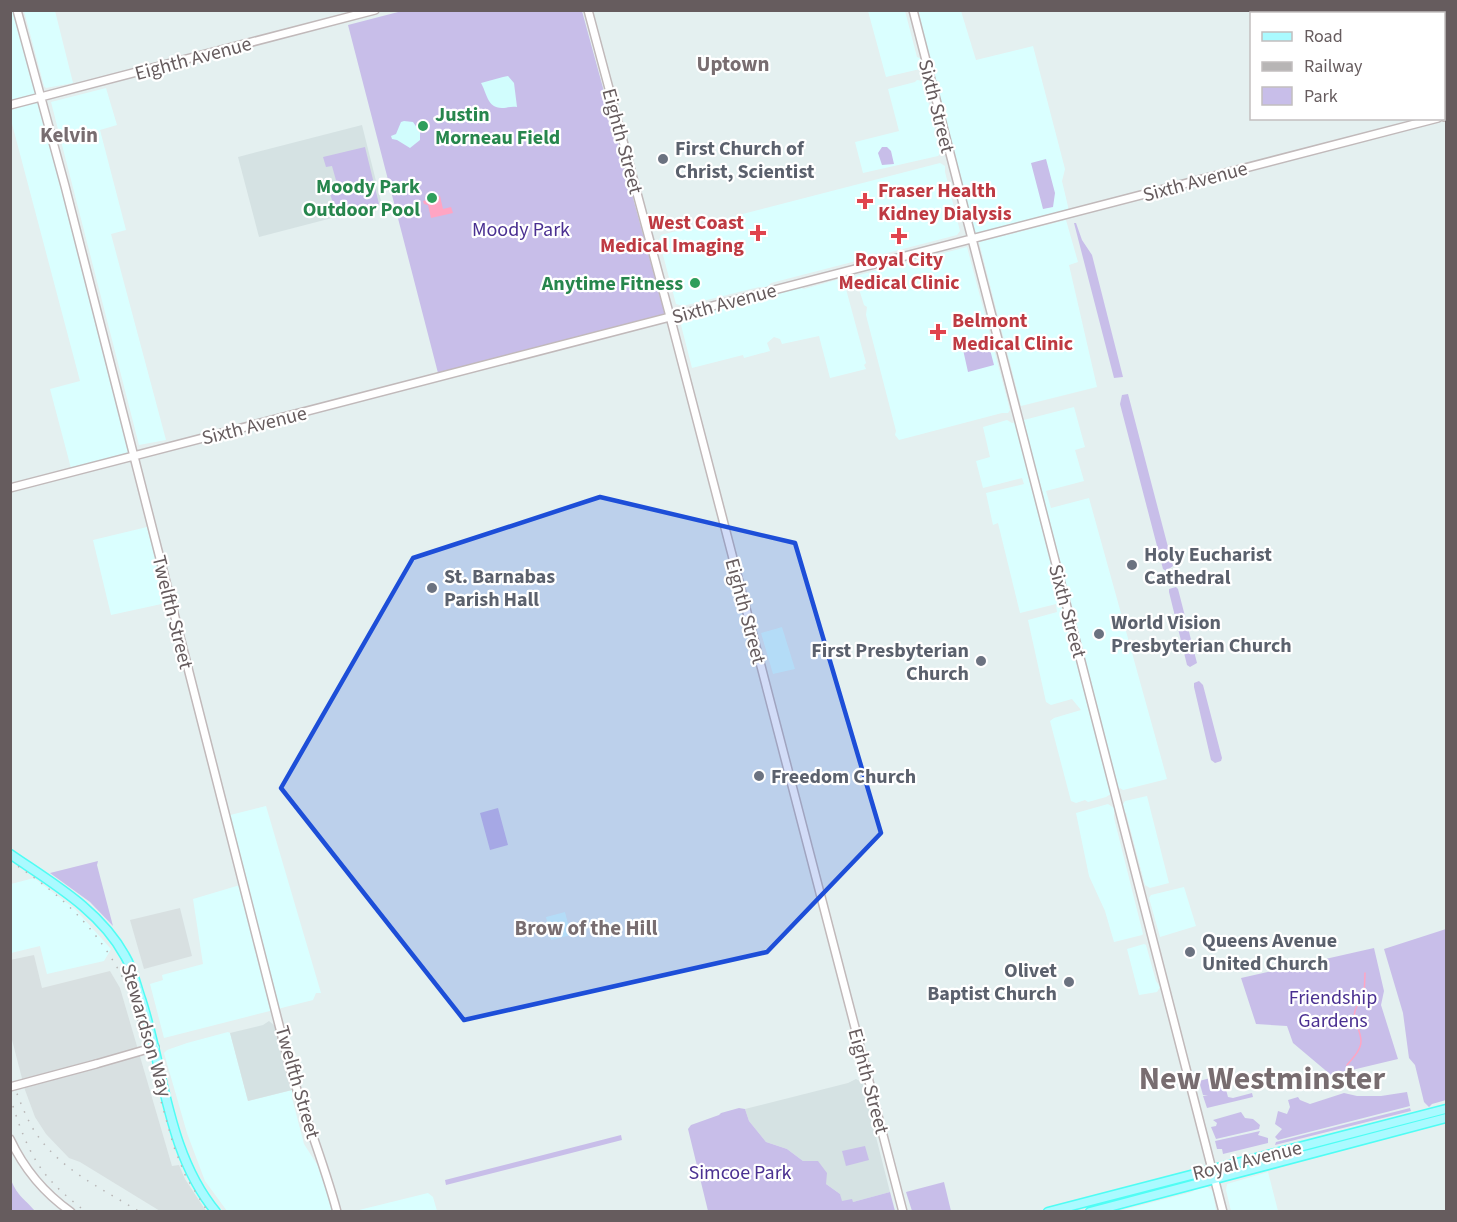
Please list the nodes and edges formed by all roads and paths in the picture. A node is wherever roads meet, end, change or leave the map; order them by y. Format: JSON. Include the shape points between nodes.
{"nodes":[{"id":1,"x":17,"y":10,"type":"edge"},
{"id":2,"x":375,"y":10,"type":"edge"},
{"id":3,"x":588,"y":10,"type":"edge"},
{"id":4,"x":913,"y":10,"type":"edge"},
{"id":5,"x":40,"y":98,"type":"junction"},
{"id":6,"x":10,"y":105,"type":"edge"},
{"id":7,"x":1430,"y":120,"type":"edge"},
{"id":8,"x":972,"y":239,"type":"junction"},
{"id":9,"x":670,"y":317,"type":"junction"},
{"id":10,"x":133,"y":456,"type":"junction"},
{"id":11,"x":10,"y":488,"type":"edge"},
{"id":12,"x":10,"y":854,"type":"edge"},
{"id":13,"x":155,"y":1047,"type":"junction"},
{"id":14,"x":10,"y":1087,"type":"edge"},
{"id":15,"x":1446,"y":1109,"type":"edge"},
{"id":16,"x":1446,"y":1118,"type":"edge"},
{"id":17,"x":10,"y":1139,"type":"edge"},
{"id":18,"x":1212,"y":1169,"type":"junction"},
{"id":19,"x":1214,"y":1178,"type":"junction"},
{"id":20,"x":71,"y":1212,"type":"edge"},
{"id":21,"x":216,"y":1212,"type":"edge"},
{"id":22,"x":337,"y":1212,"type":"edge"},
{"id":23,"x":903,"y":1212,"type":"edge"},
{"id":24,"x":1048,"y":1212,"type":"edge"},
{"id":25,"x":1090,"y":1212,"type":"edge"},
{"id":26,"x":1223,"y":1212,"type":"edge"}],
"edges":[{"from":1,"to":5,"type":"street","name":"Twelfth Street"},
{"from":2,"to":5,"type":"street","name":"Eighth Avenue"},
{"from":3,"to":9,"type":"street","name":"Eighth Street"},
{"from":4,"to":8,"type":"street","name":"Sixth Street"},
{"from":5,"to":6,"type":"street","name":"Eighth Avenue"},
{"from":5,"to":10,"type":"street","name":"Twelfth Street"},
{"from":7,"to":8,"type":"street","name":"Sixth Avenue"},
{"from":8,"to":9,"type":"street","name":"Sixth Avenue"},
{"from":8,"to":18,"type":"street","name":"Sixth Street"},
{"from":9,"to":10,"type":"street","name":"Sixth Avenue"},
{"from":9,"to":23,"type":"street","name":"Eighth Street"},
{"from":10,"to":11,"type":"street","name":"Sixth Avenue"},
{"from":10,"to":22,"type":"street","name":"Twelfth Street","via":[[290,1068]]},
{"from":12,"to":13,"type":"main road","name":"Stewardson Way","via":[[83,906],[116,941],[129,964]]},
{"from":13,"to":14,"type":"street","bridge":true},
{"from":13,"to":21,"type":"main road","name":"Stewardson Way","via":[[183,1153],[195,1181]]},
{"from":15,"to":18,"type":"main road","name":"Royal Avenue"},
{"from":16,"to":19,"type":"main road","name":"Royal Avenue"},
{"from":17,"to":20,"type":"street","via":[[42,1188]]},
{"from":18,"to":19,"type":"street","name":"Sixth Street"},
{"from":18,"to":24,"type":"main road","name":"Royal Avenue"},
{"from":19,"to":25,"type":"main road","name":"Royal Avenue"},
{"from":19,"to":26,"type":"street","name":"Sixth Street"}]}
